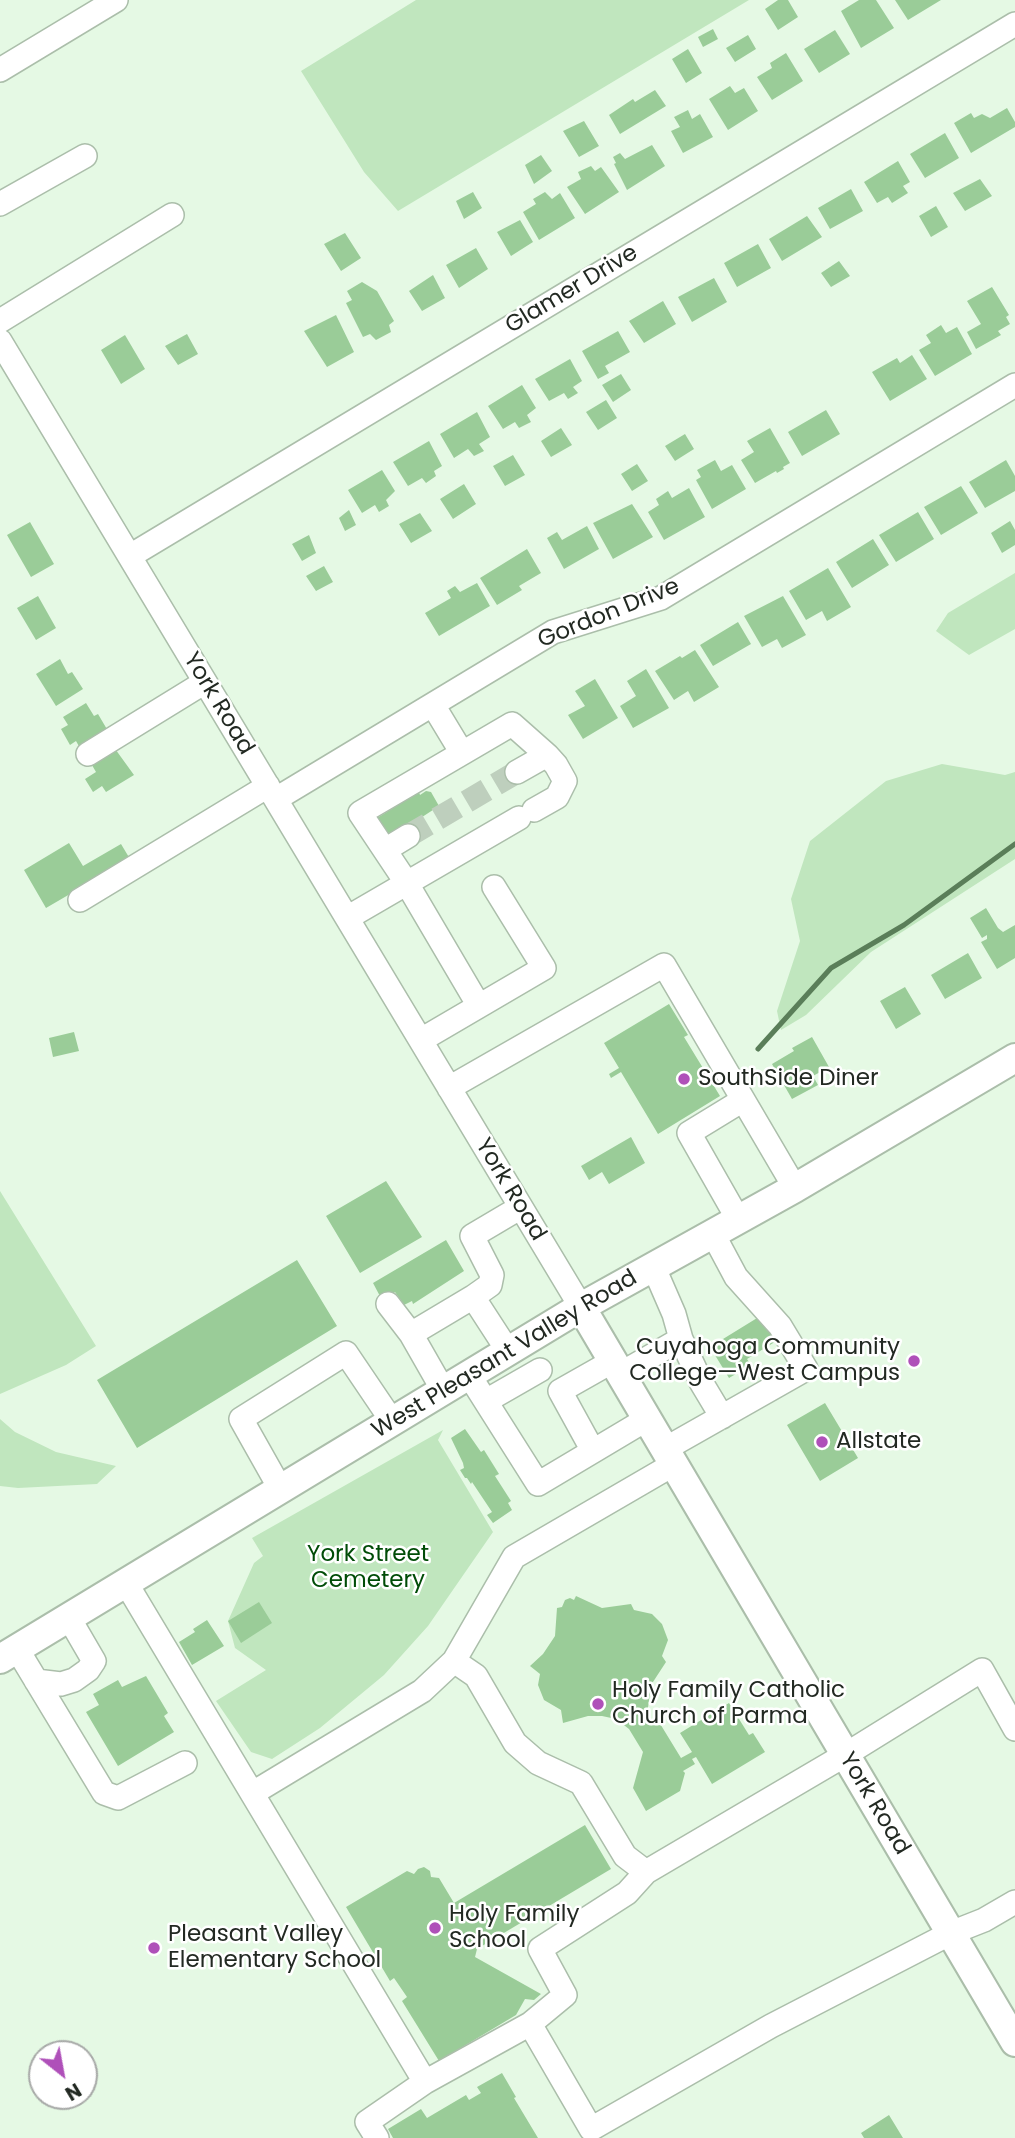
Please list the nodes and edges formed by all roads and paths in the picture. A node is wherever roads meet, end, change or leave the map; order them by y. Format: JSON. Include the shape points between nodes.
{"nodes":[{"id":1,"x":116,"y":0,"type":"edge"},
{"id":2,"x":1015,"y":24,"type":"edge"},
{"id":3,"x":0,"y":70,"type":"edge"},
{"id":4,"x":86,"y":156,"type":"dead end"},
{"id":5,"x":0,"y":204,"type":"edge"},
{"id":6,"x":172,"y":215,"type":"dead end"},
{"id":7,"x":0,"y":321,"type":"edge"},
{"id":8,"x":1,"y":344,"type":"edge"},
{"id":9,"x":1015,"y":385,"type":"edge"},
{"id":10,"x":130,"y":556,"type":"junction"},
{"id":11,"x":205,"y":682,"type":"junction"},
{"id":12,"x":433,"y":705,"type":"junction"},
{"id":13,"x":462,"y":753,"type":"junction"},
{"id":14,"x":88,"y":754,"type":"dead end"},
{"id":15,"x":547,"y":755,"type":"junction"},
{"id":16,"x":517,"y":772,"type":"tunnel mouth"},
{"id":17,"x":272,"y":793,"type":"junction"},
{"id":18,"x":408,"y":836,"type":"tunnel mouth"},
{"id":19,"x":385,"y":850,"type":"junction"},
{"id":20,"x":406,"y":882,"type":"junction"},
{"id":21,"x":494,"y":887,"type":"dead end"},
{"id":22,"x":80,"y":900,"type":"dead end"},
{"id":23,"x":347,"y":918,"type":"junction"},
{"id":24,"x":479,"y":1006,"type":"junction"},
{"id":25,"x":421,"y":1040,"type":"junction"},
{"id":26,"x":1015,"y":1058,"type":"edge"},
{"id":27,"x":449,"y":1088,"type":"junction"},
{"id":28,"x":743,"y":1100,"type":"junction"},
{"id":29,"x":795,"y":1188,"type":"junction"},
{"id":30,"x":521,"y":1207,"type":"junction"},
{"id":31,"x":738,"y":1219,"type":"junction"},
{"id":32,"x":713,"y":1234,"type":"junction"},
{"id":33,"x":654,"y":1268,"type":"junction"},
{"id":34,"x":473,"y":1297,"type":"junction"},
{"id":35,"x":388,"y":1304,"type":"dead end"},
{"id":36,"x":581,"y":1307,"type":"junction"},
{"id":37,"x":411,"y":1334,"type":"junction"},
{"id":38,"x":681,"y":1339,"type":"junction"},
{"id":39,"x":515,"y":1347,"type":"junction"},
{"id":40,"x":617,"y":1367,"type":"junction"},
{"id":41,"x":540,"y":1370,"type":"junction"},
{"id":42,"x":469,"y":1375,"type":"junction"},
{"id":43,"x":443,"y":1390,"type":"junction"},
{"id":44,"x":560,"y":1391,"type":"junction"},
{"id":45,"x":486,"y":1401,"type":"junction"},
{"id":46,"x":722,"y":1417,"type":"junction"},
{"id":47,"x":647,"y":1419,"type":"junction"},
{"id":48,"x":393,"y":1421,"type":"junction"},
{"id":49,"x":593,"y":1451,"type":"junction"},
{"id":50,"x":669,"y":1457,"type":"junction"},
{"id":51,"x":281,"y":1490,"type":"junction"},
{"id":52,"x":126,"y":1583,"type":"junction"},
{"id":53,"x":69,"y":1618,"type":"junction"},
{"id":54,"x":8,"y":1654,"type":"edge"},
{"id":55,"x":454,"y":1661,"type":"junction"},
{"id":56,"x":36,"y":1681,"type":"junction"},
{"id":57,"x":1015,"y":1729,"type":"edge"},
{"id":58,"x":845,"y":1755,"type":"junction"},
{"id":59,"x":185,"y":1763,"type":"dead end"},
{"id":60,"x":253,"y":1793,"type":"junction"},
{"id":61,"x":646,"y":1872,"type":"junction"},
{"id":62,"x":1015,"y":1902,"type":"edge"},
{"id":63,"x":951,"y":1933,"type":"junction"},
{"id":64,"x":530,"y":2024,"type":"junction"},
{"id":65,"x":1015,"y":2042,"type":"edge"},
{"id":66,"x":425,"y":2082,"type":"junction"},
{"id":67,"x":377,"y":2138,"type":"edge"}],
"edges":[{"from":1,"to":3,"type":"street"},
{"from":2,"to":10,"type":"street","name":"Glamer Drive"},
{"from":4,"to":5,"type":"street"},
{"from":6,"to":7,"type":"street"},
{"from":8,"to":10,"type":"street","name":"York Road"},
{"from":9,"to":12,"type":"street","name":"Gordon Drive","via":[[661,598],[553,632]]},
{"from":10,"to":11,"type":"street","name":"York Road"},
{"from":11,"to":14,"type":"street"},
{"from":11,"to":17,"type":"street","name":"York Road"},
{"from":12,"to":13,"type":"street"},
{"from":12,"to":17,"type":"street","name":"Gordon Drive"},
{"from":13,"to":15,"type":"street","via":[[512,724]]},
{"from":13,"to":19,"type":"street","via":[[360,813]]},
{"from":15,"to":16,"type":"street"},
{"from":15,"to":20,"type":"street","via":[[565,781],[557,797]]},
{"from":17,"to":22,"type":"street","name":"Gordon Drive"},
{"from":17,"to":23,"type":"street","name":"York Road"},
{"from":18,"to":19,"type":"street"},
{"from":19,"to":20,"type":"street"},
{"from":20,"to":23,"type":"street"},
{"from":20,"to":24,"type":"street"},
{"from":21,"to":24,"type":"street","via":[[544,968]]},
{"from":23,"to":25,"type":"street","name":"York Road"},
{"from":24,"to":25,"type":"street"},
{"from":25,"to":27,"type":"street","name":"York Road"},
{"from":26,"to":29,"type":"main road","name":"West Pleasant Valley Road"},
{"from":27,"to":28,"type":"street","via":[[664,965]]},
{"from":27,"to":30,"type":"street","name":"York Road"},
{"from":28,"to":29,"type":"street"},
{"from":28,"to":31,"type":"street","via":[[689,1133]]},
{"from":29,"to":31,"type":"main road","name":"West Pleasant Valley Road"},
{"from":30,"to":34,"type":"street","via":[[472,1236],[492,1275],[490,1285]]},
{"from":30,"to":36,"type":"street","name":"York Road"},
{"from":31,"to":32,"type":"main road","name":"West Pleasant Valley Road"},
{"from":32,"to":33,"type":"main road","name":"West Pleasant Valley Road"},
{"from":32,"to":46,"type":"street","via":[[736,1277],[780,1326],[806,1369]]},
{"from":33,"to":36,"type":"main road","name":"West Pleasant Valley Road"},
{"from":33,"to":38,"type":"street"},
{"from":34,"to":37,"type":"street"},
{"from":34,"to":39,"type":"street"},
{"from":35,"to":37,"type":"street"},
{"from":36,"to":39,"type":"main road","name":"West Pleasant Valley Road"},
{"from":36,"to":40,"type":"main road","name":"York Road"},
{"from":37,"to":43,"type":"street"},
{"from":38,"to":40,"type":"street"},
{"from":38,"to":46,"type":"street"},
{"from":39,"to":41,"type":"street"},
{"from":39,"to":42,"type":"main road","name":"West Pleasant Valley Road"},
{"from":40,"to":44,"type":"street"},
{"from":40,"to":47,"type":"main road","name":"York Road"},
{"from":41,"to":44,"type":"street"},
{"from":41,"to":45,"type":"street"},
{"from":42,"to":43,"type":"main road","name":"West Pleasant Valley Road"},
{"from":42,"to":45,"type":"street"},
{"from":43,"to":48,"type":"main road","name":"West Pleasant Valley Road"},
{"from":44,"to":49,"type":"street"},
{"from":45,"to":49,"type":"street","via":[[538,1484]]},
{"from":46,"to":50,"type":"street"},
{"from":47,"to":49,"type":"street"},
{"from":47,"to":50,"type":"main road","name":"York Road"},
{"from":48,"to":51,"type":"main road","name":"West Pleasant Valley Road"},
{"from":48,"to":51,"type":"street","via":[[346,1353],[334,1360],[241,1419]]},
{"from":50,"to":55,"type":"street","via":[[514,1557]]},
{"from":50,"to":58,"type":"main road","name":"York Road"},
{"from":51,"to":52,"type":"main road","name":"West Pleasant Valley Road"},
{"from":52,"to":53,"type":"main road","name":"West Pleasant Valley Road"},
{"from":52,"to":60,"type":"street"},
{"from":53,"to":54,"type":"main road","name":"West Pleasant Valley Road"},
{"from":53,"to":56,"type":"street","via":[[94,1661],[74,1680],[61,1684]]},
{"from":54,"to":56,"type":"street"},
{"from":55,"to":60,"type":"street","via":[[422,1691]]},
{"from":55,"to":61,"type":"street","via":[[477,1676],[515,1743],[538,1763],[582,1783],[625,1856]]},
{"from":56,"to":59,"type":"street","via":[[104,1793],[111,1797],[118,1798]]},
{"from":57,"to":58,"type":"street","via":[[982,1670]]},
{"from":58,"to":61,"type":"street"},
{"from":58,"to":63,"type":"main road","name":"York Road"},
{"from":60,"to":66,"type":"street"},
{"from":61,"to":64,"type":"street","via":[[627,1894],[540,1949],[565,1994]]},
{"from":62,"to":63,"type":"street"},
{"from":63,"to":64,"type":"street","via":[[771,2026],[591,2129]]},
{"from":63,"to":65,"type":"main road","name":"York Road"},
{"from":64,"to":66,"type":"street"},
{"from":66,"to":67,"type":"street","via":[[367,2122]]}]}
